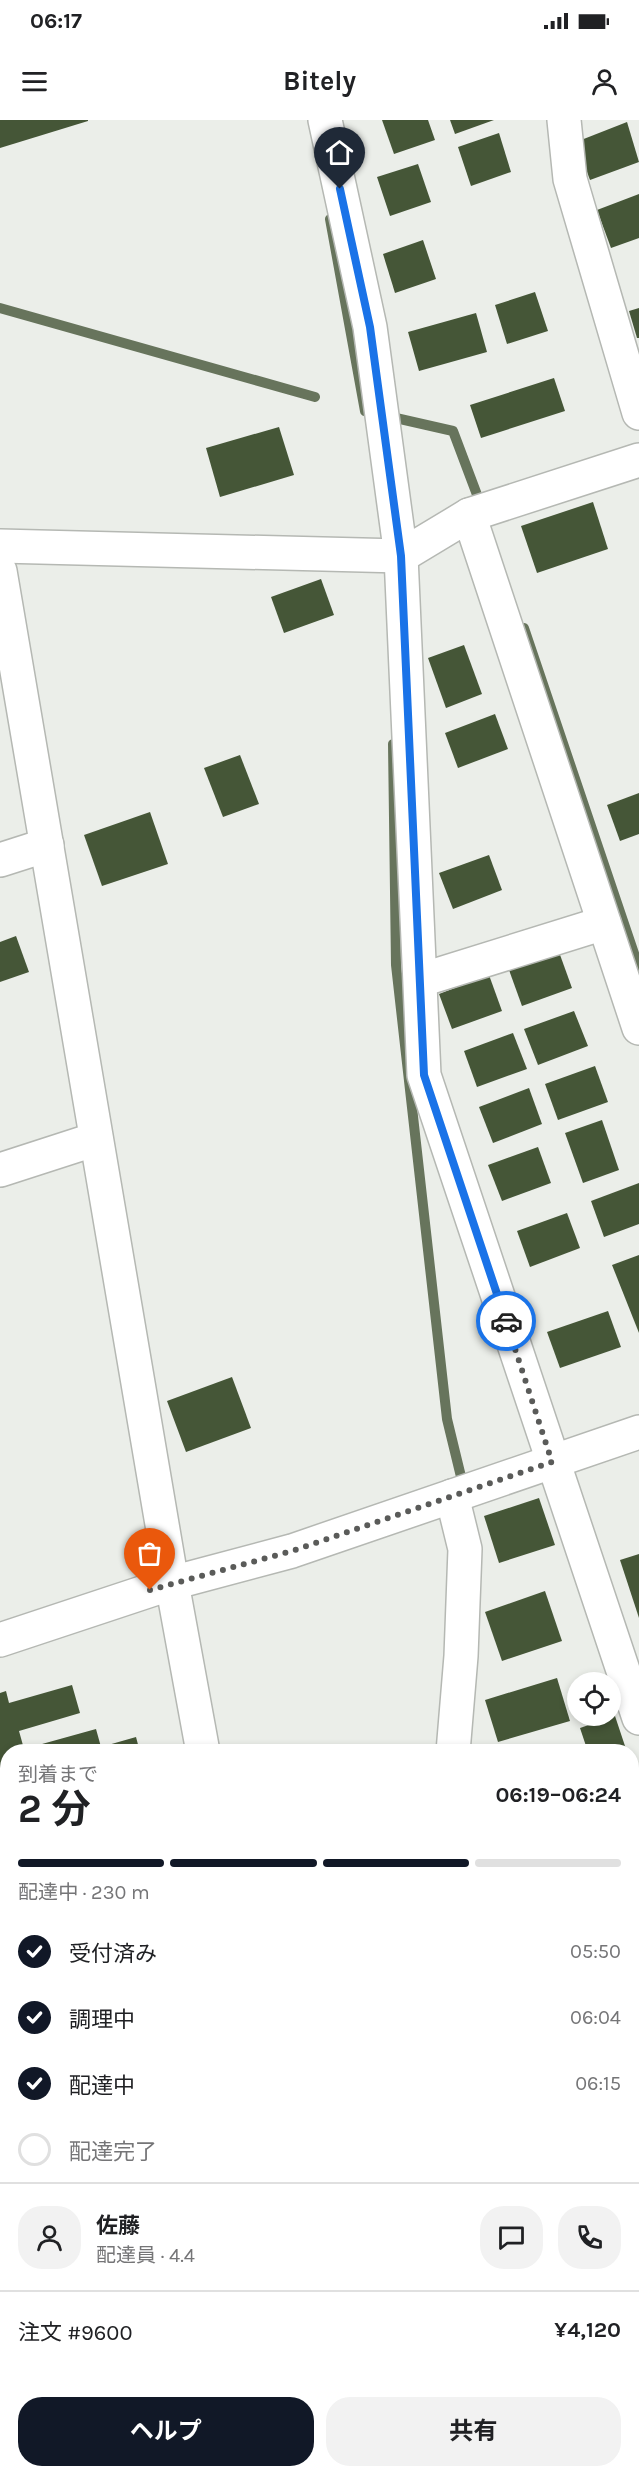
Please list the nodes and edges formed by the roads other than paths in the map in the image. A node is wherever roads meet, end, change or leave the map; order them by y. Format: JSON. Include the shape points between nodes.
{"nodes":[{"id":1,"x":325,"y":120,"type":"edge"},
{"id":2,"x":564,"y":120,"type":"edge"},
{"id":3,"x":639,"y":413,"type":"edge"},
{"id":4,"x":639,"y":460,"type":"edge"},
{"id":5,"x":469,"y":515,"type":"junction"},
{"id":6,"x":0,"y":546,"type":"edge"},
{"id":7,"x":401,"y":556,"type":"junction"},
{"id":8,"x":0,"y":571,"type":"edge"},
{"id":9,"x":46,"y":845,"type":"junction"},
{"id":10,"x":0,"y":860,"type":"edge"},
{"id":11,"x":604,"y":923,"type":"junction"},
{"id":12,"x":421,"y":980,"type":"junction"},
{"id":13,"x":639,"y":1028,"type":"edge"},
{"id":14,"x":96,"y":1139,"type":"junction"},
{"id":15,"x":0,"y":1170,"type":"edge"},
{"id":16,"x":639,"y":1431,"type":"edge"},
{"id":17,"x":552,"y":1462,"type":"junction"},
{"id":18,"x":452,"y":1496,"type":"junction"},
{"id":19,"x":172,"y":1583,"type":"junction"},
{"id":20,"x":0,"y":1640,"type":"edge"},
{"id":21,"x":632,"y":1671,"type":"edge"},
{"id":22,"x":639,"y":1718,"type":"edge"},
{"id":23,"x":201,"y":1744,"type":"edge"},
{"id":24,"x":454,"y":1744,"type":"edge"}],
"edges":[{"from":1,"to":7,"type":"street","via":[[370,327]]},
{"from":2,"to":3,"type":"street","via":[[570,179]]},
{"from":4,"to":5,"type":"street"},
{"from":5,"to":7,"type":"street"},
{"from":5,"to":11,"type":"street"},
{"from":6,"to":7,"type":"street"},
{"from":7,"to":12,"type":"street"},
{"from":8,"to":9,"type":"street"},
{"from":9,"to":10,"type":"street"},
{"from":9,"to":14,"type":"street"},
{"from":11,"to":12,"type":"street"},
{"from":11,"to":13,"type":"street"},
{"from":12,"to":17,"type":"street","via":[[424,1075]]},
{"from":14,"to":15,"type":"street"},
{"from":14,"to":19,"type":"street"},
{"from":16,"to":17,"type":"street"},
{"from":17,"to":18,"type":"street"},
{"from":17,"to":21,"type":"street"},
{"from":18,"to":19,"type":"street","via":[[292,1551]]},
{"from":18,"to":24,"type":"street","via":[[465,1549]]},
{"from":19,"to":20,"type":"street"},
{"from":19,"to":23,"type":"street"},
{"from":21,"to":22,"type":"street"}]}
